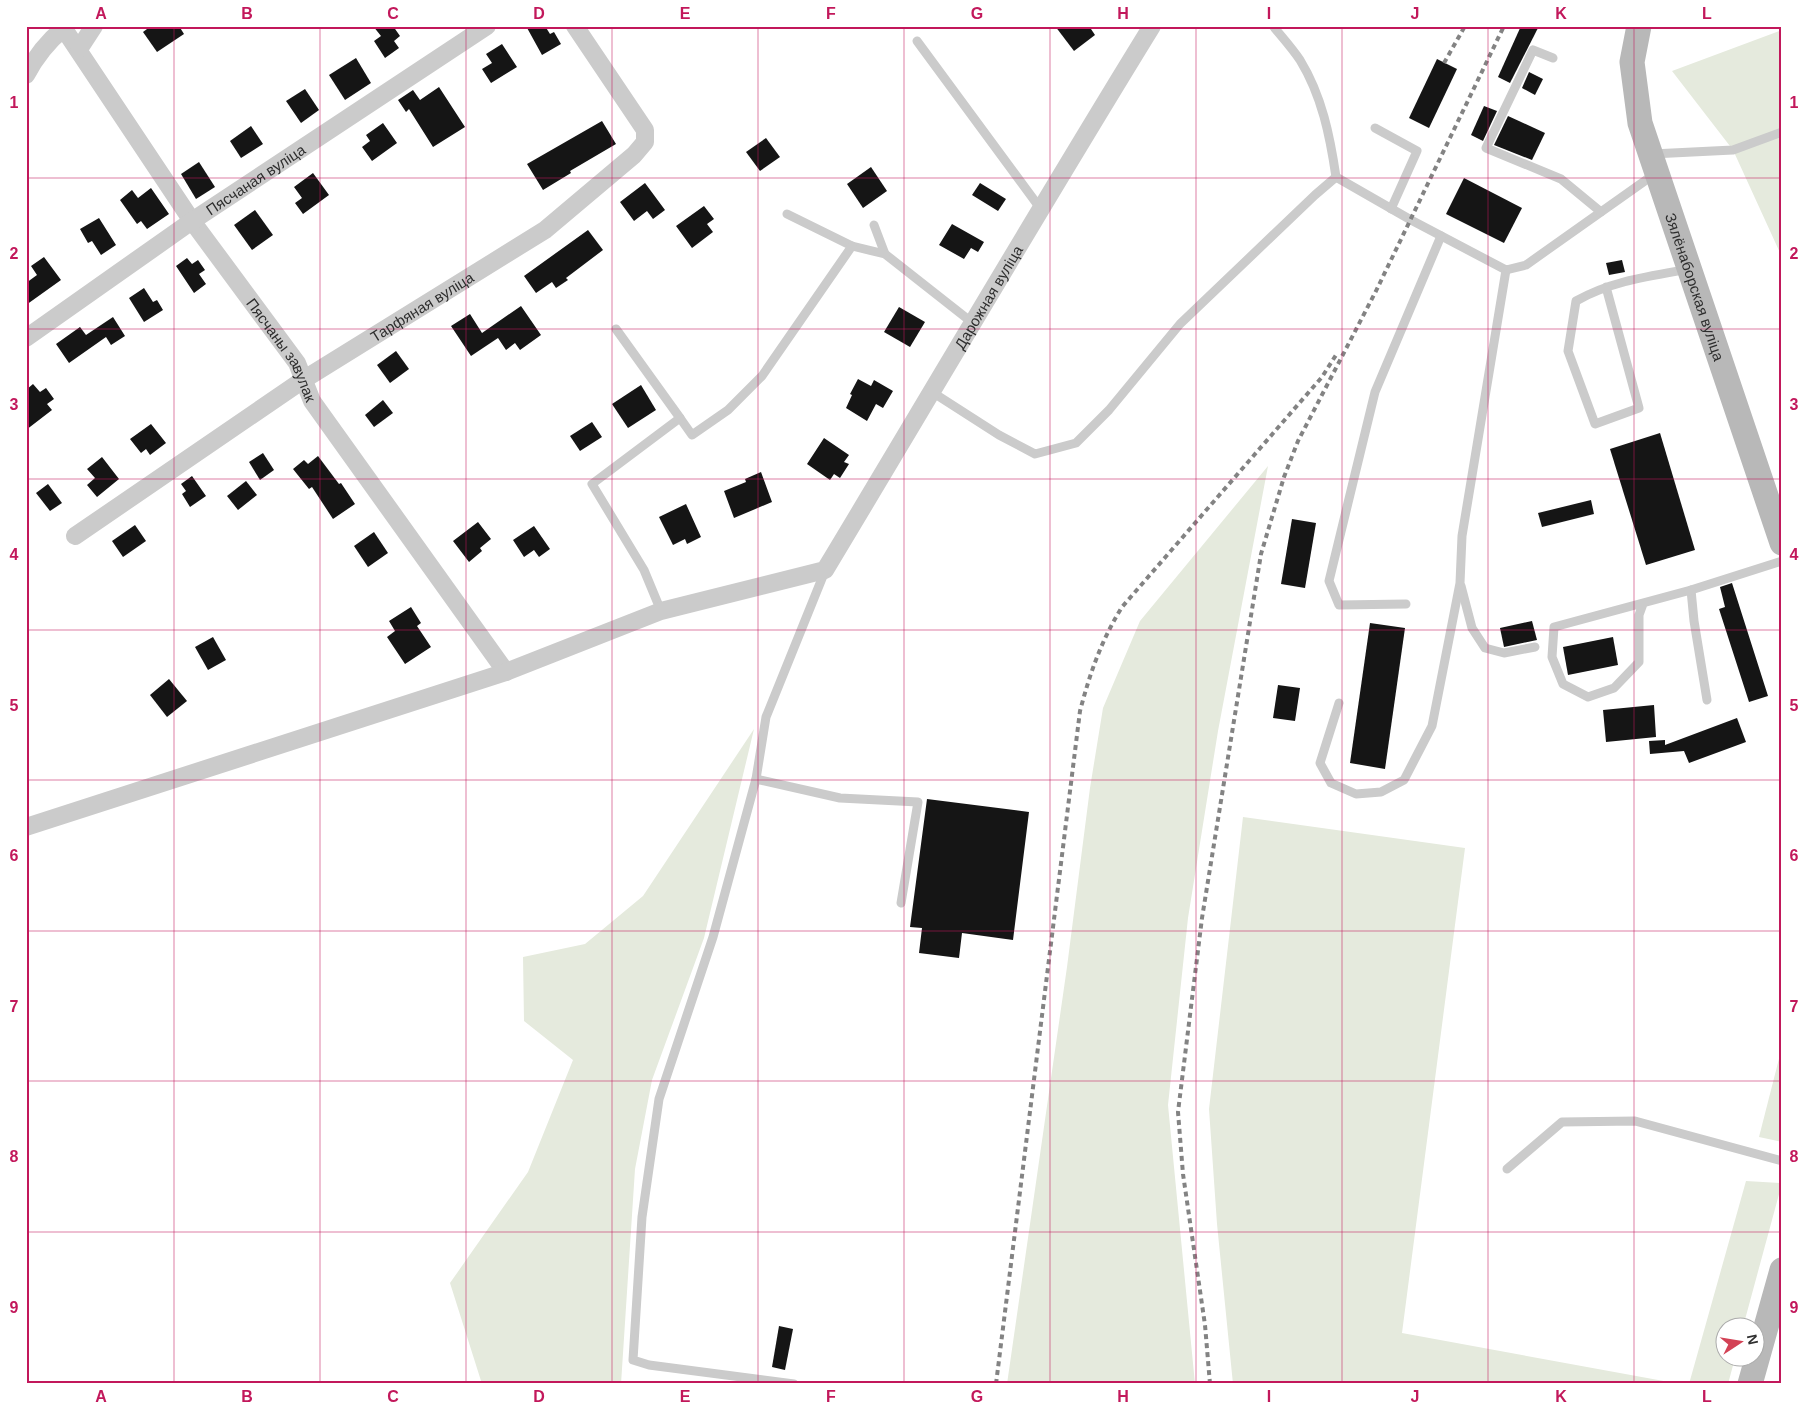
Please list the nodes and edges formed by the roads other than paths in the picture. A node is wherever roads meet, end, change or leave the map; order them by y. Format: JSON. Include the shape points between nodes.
{"nodes":[{"id":1,"x":94,"y":26,"type":"edge"},
{"id":2,"x":487,"y":26,"type":"edge"},
{"id":3,"x":575,"y":26,"type":"edge"},
{"id":4,"x":1152,"y":26,"type":"edge"},
{"id":5,"x":1273,"y":26,"type":"edge"},
{"id":6,"x":1639,"y":26,"type":"edge"},
{"id":7,"x":63,"y":27,"type":"edge"},
{"id":8,"x":917,"y":41,"type":"dead end"},
{"id":9,"x":79,"y":50,"type":"junction"},
{"id":10,"x":1553,"y":58,"type":"dead end"},
{"id":11,"x":26,"y":75,"type":"edge"},
{"id":12,"x":1375,"y":128,"type":"dead end"},
{"id":13,"x":1782,"y":132,"type":"edge"},
{"id":14,"x":1653,"y":163,"type":"junction"},
{"id":15,"x":1336,"y":177,"type":"junction"},
{"id":16,"x":1040,"y":208,"type":"junction"},
{"id":17,"x":1391,"y":209,"type":"junction"},
{"id":18,"x":1600,"y":212,"type":"junction"},
{"id":19,"x":787,"y":214,"type":"dead end"},
{"id":20,"x":192,"y":221,"type":"junction"},
{"id":21,"x":874,"y":225,"type":"dead end"},
{"id":22,"x":1441,"y":236,"type":"junction"},
{"id":23,"x":852,"y":246,"type":"junction"},
{"id":24,"x":885,"y":254,"type":"junction"},
{"id":25,"x":1689,"y":269,"type":"junction"},
{"id":26,"x":1506,"y":270,"type":"junction"},
{"id":27,"x":1606,"y":286,"type":"junction"},
{"id":28,"x":974,"y":324,"type":"junction"},
{"id":29,"x":616,"y":329,"type":"dead end"},
{"id":30,"x":26,"y":338,"type":"edge"},
{"id":31,"x":303,"y":380,"type":"junction"},
{"id":32,"x":932,"y":392,"type":"junction"},
{"id":33,"x":680,"y":418,"type":"junction"},
{"id":34,"x":75,"y":536,"type":"dead end"},
{"id":35,"x":1782,"y":543,"type":"edge"},
{"id":36,"x":1782,"y":561,"type":"edge"},
{"id":37,"x":825,"y":570,"type":"junction"},
{"id":38,"x":1460,"y":583,"type":"junction"},
{"id":39,"x":1691,"y":590,"type":"junction"},
{"id":40,"x":1406,"y":604,"type":"dead end"},
{"id":41,"x":1643,"y":604,"type":"junction"},
{"id":42,"x":661,"y":611,"type":"junction"},
{"id":43,"x":1535,"y":647,"type":"dead end"},
{"id":44,"x":506,"y":672,"type":"junction"},
{"id":45,"x":1707,"y":700,"type":"dead end"},
{"id":46,"x":1339,"y":703,"type":"dead end"},
{"id":47,"x":756,"y":779,"type":"junction"},
{"id":48,"x":26,"y":827,"type":"edge"},
{"id":49,"x":901,"y":903,"type":"dead end"},
{"id":50,"x":1782,"y":1161,"type":"edge"},
{"id":51,"x":1507,"y":1169,"type":"dead end"},
{"id":52,"x":1782,"y":1270,"type":"edge"},
{"id":53,"x":794,"y":1384,"type":"edge"},
{"id":54,"x":1750,"y":1384,"type":"edge"}],
"edges":[{"from":1,"to":9,"type":"street"},
{"from":2,"to":20,"type":"street","name":"Пясчаная вуліца"},
{"from":3,"to":31,"type":"street","name":"Тарфяная вуліца","via":[[645,130],[645,142],[634,155],[544,230]]},
{"from":4,"to":16,"type":"street","name":"Дарожная вуліца"},
{"from":5,"to":15,"type":"lane","via":[[1299,59],[1317,94],[1330,131]]},
{"from":6,"to":14,"type":"main road","name":"Зялёнаборская вуліца","via":[[1632,62],[1640,124]]},
{"from":7,"to":9,"type":"street","name":"Пясчаны завулак"},
{"from":7,"to":11,"type":"street","via":[[50,39]]},
{"from":8,"to":16,"type":"lane"},
{"from":9,"to":20,"type":"street","name":"Пясчаны завулак"},
{"from":10,"to":18,"type":"lane","via":[[1533,50],[1486,148],[1561,180]]},
{"from":12,"to":17,"type":"lane","via":[[1417,151]]},
{"from":13,"to":14,"type":"lane","via":[[1732,150]]},
{"from":14,"to":18,"type":"lane"},
{"from":14,"to":25,"type":"main road","name":"Зялёнаборская вуліца"},
{"from":15,"to":17,"type":"lane"},
{"from":15,"to":32,"type":"lane","via":[[1180,324],[1109,410],[1076,443],[1035,454]]},
{"from":16,"to":28,"type":"street","name":"Дарожная вуліца"},
{"from":17,"to":22,"type":"lane"},
{"from":18,"to":26,"type":"lane","via":[[1526,265]]},
{"from":19,"to":23,"type":"lane"},
{"from":20,"to":30,"type":"street","name":"Пясчаная вуліца"},
{"from":20,"to":31,"type":"street","name":"Пясчаны завулак","via":[[297,363]]},
{"from":21,"to":24,"type":"lane"},
{"from":22,"to":26,"type":"lane"},
{"from":22,"to":40,"type":"lane","via":[[1374,392],[1329,581],[1339,605]]},
{"from":23,"to":24,"type":"lane"},
{"from":23,"to":33,"type":"lane","via":[[762,376],[728,410],[692,434]]},
{"from":24,"to":28,"type":"lane"},
{"from":25,"to":27,"type":"lane"},
{"from":25,"to":35,"type":"main road","name":"Зялёнаборская вуліца"},
{"from":26,"to":38,"type":"lane","via":[[1462,536]]},
{"from":27,"to":27,"type":"lane","via":[[1576,301],[1568,351],[1596,424],[1639,408]]},
{"from":28,"to":32,"type":"street","name":"Дарожная вуліца"},
{"from":29,"to":33,"type":"lane"},
{"from":31,"to":34,"type":"street","name":"Тарфяная вуліца"},
{"from":31,"to":44,"type":"street","name":"Пясчаны завулак","via":[[312,402]]},
{"from":32,"to":37,"type":"street","name":"Дарожная вуліца"},
{"from":33,"to":42,"type":"lane","via":[[592,484],[644,570]]},
{"from":36,"to":39,"type":"lane"},
{"from":37,"to":42,"type":"street"},
{"from":37,"to":47,"type":"lane","via":[[766,716]]},
{"from":38,"to":43,"type":"lane","via":[[1472,628],[1485,648],[1504,653]]},
{"from":38,"to":46,"type":"lane","via":[[1432,726],[1404,780],[1381,792],[1356,794],[1331,783],[1320,763]]},
{"from":39,"to":41,"type":"lane"},
{"from":39,"to":45,"type":"lane"},
{"from":41,"to":41,"type":"lane","via":[[1554,627],[1552,656],[1562,684],[1588,697],[1614,688],[1639,662]]},
{"from":42,"to":44,"type":"street"},
{"from":44,"to":48,"type":"street"},
{"from":47,"to":49,"type":"lane","via":[[840,798],[918,802]]},
{"from":47,"to":53,"type":"lane","via":[[713,936],[659,1099],[642,1216],[633,1360],[649,1366]]},
{"from":50,"to":51,"type":"lane","via":[[1635,1121],[1562,1122]]},
{"from":52,"to":54,"type":"main road"}]}
